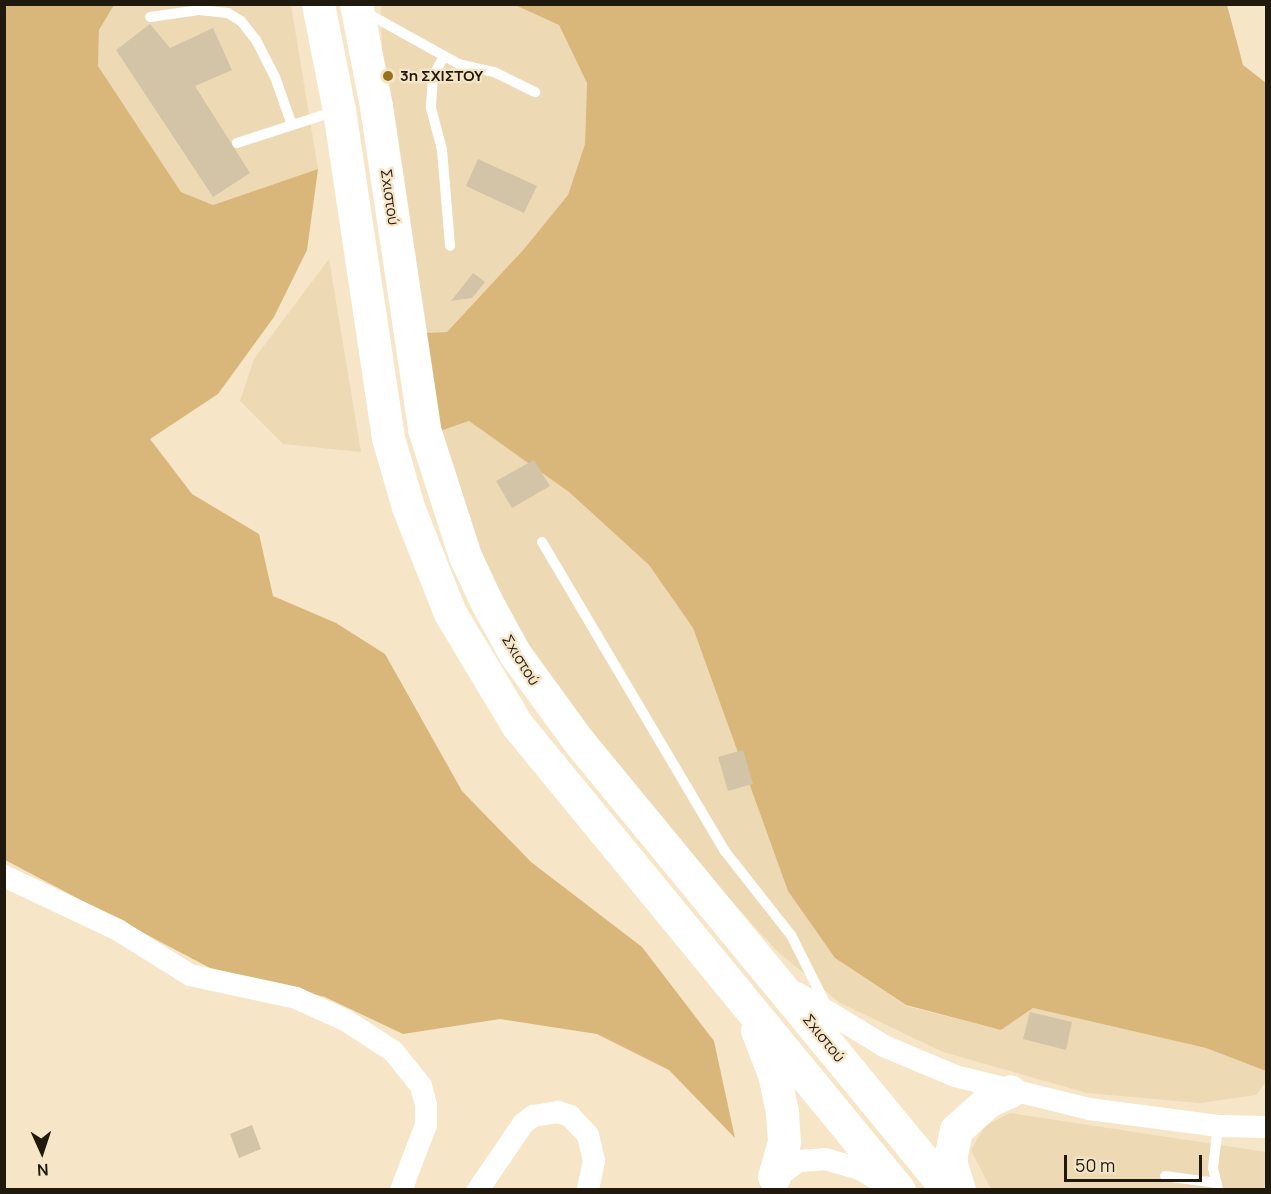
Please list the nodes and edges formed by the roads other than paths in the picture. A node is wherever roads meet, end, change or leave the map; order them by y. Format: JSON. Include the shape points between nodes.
{"nodes":[{"id":1,"x":318,"y":4,"type":"edge"},
{"id":2,"x":357,"y":5,"type":"edge"},
{"id":3,"x":150,"y":17,"type":"dead end"},
{"id":4,"x":444,"y":56,"type":"junction"},
{"id":5,"x":535,"y":92,"type":"dead end"},
{"id":6,"x":339,"y":110,"type":"junction"},
{"id":7,"x":292,"y":125,"type":"junction"},
{"id":8,"x":237,"y":142,"type":"dead end"},
{"id":9,"x":450,"y":246,"type":"dead end"},
{"id":10,"x":542,"y":542,"type":"dead end"},
{"id":11,"x":4,"y":876,"type":"edge"},
{"id":12,"x":774,"y":977,"type":"junction"},
{"id":13,"x":745,"y":1001,"type":"junction"},
{"id":14,"x":833,"y":1018,"type":"junction"},
{"id":15,"x":1010,"y":1091,"type":"junction"},
{"id":16,"x":1264,"y":1123,"type":"edge"},
{"id":17,"x":1218,"y":1126,"type":"junction"},
{"id":18,"x":1165,"y":1176,"type":"dead end"},
{"id":19,"x":769,"y":1183,"type":"edge"},
{"id":20,"x":1217,"y":1186,"type":"edge"},
{"id":21,"x":401,"y":1190,"type":"edge"},
{"id":22,"x":478,"y":1190,"type":"edge"},
{"id":23,"x":588,"y":1190,"type":"edge"},
{"id":24,"x":895,"y":1190,"type":"edge"},
{"id":25,"x":899,"y":1190,"type":"edge"},
{"id":26,"x":948,"y":1190,"type":"edge"},
{"id":27,"x":958,"y":1190,"type":"edge"}],
"edges":[{"from":1,"to":6,"type":"main road"},
{"from":2,"to":4,"type":"lane"},
{"from":2,"to":12,"type":"main road","name":"Σχιστού","via":[[376,106],[424,429],[465,556],[515,654],[548,702]]},
{"from":3,"to":7,"type":"lane","via":[[199,10],[228,13],[241,21],[266,58]]},
{"from":4,"to":5,"type":"lane","via":[[494,72]]},
{"from":4,"to":9,"type":"lane","via":[[433,77],[431,108],[442,150]]},
{"from":6,"to":7,"type":"lane"},
{"from":6,"to":13,"type":"main road","via":[[388,438],[408,507],[446,603],[485,677],[518,726]]},
{"from":7,"to":8,"type":"lane"},
{"from":10,"to":14,"type":"lane","via":[[724,850],[791,935]]},
{"from":11,"to":21,"type":"street","via":[[118,930],[190,975],[296,998],[345,1020],[393,1051],[421,1086],[426,1105],[426,1125]]},
{"from":12,"to":14,"type":"street"},
{"from":12,"to":26,"type":"main road","name":"Σχιστού"},
{"from":13,"to":19,"type":"main road","via":[[780,1097],[784,1142]]},
{"from":13,"to":25,"type":"main road"},
{"from":14,"to":15,"type":"street","via":[[884,1046],[955,1076]]},
{"from":15,"to":17,"type":"street","via":[[1089,1109]]},
{"from":15,"to":27,"type":"main road","via":[[988,1101],[956,1130],[950,1160]]},
{"from":16,"to":17,"type":"street"},
{"from":17,"to":20,"type":"lane","via":[[1213,1168]]},
{"from":18,"to":20,"type":"lane"},
{"from":19,"to":24,"type":"street","via":[[799,1161],[825,1159],[860,1169]]},
{"from":22,"to":23,"type":"street","via":[[523,1124],[533,1116],[558,1112],[575,1120],[588,1135],[594,1161]]}]}
